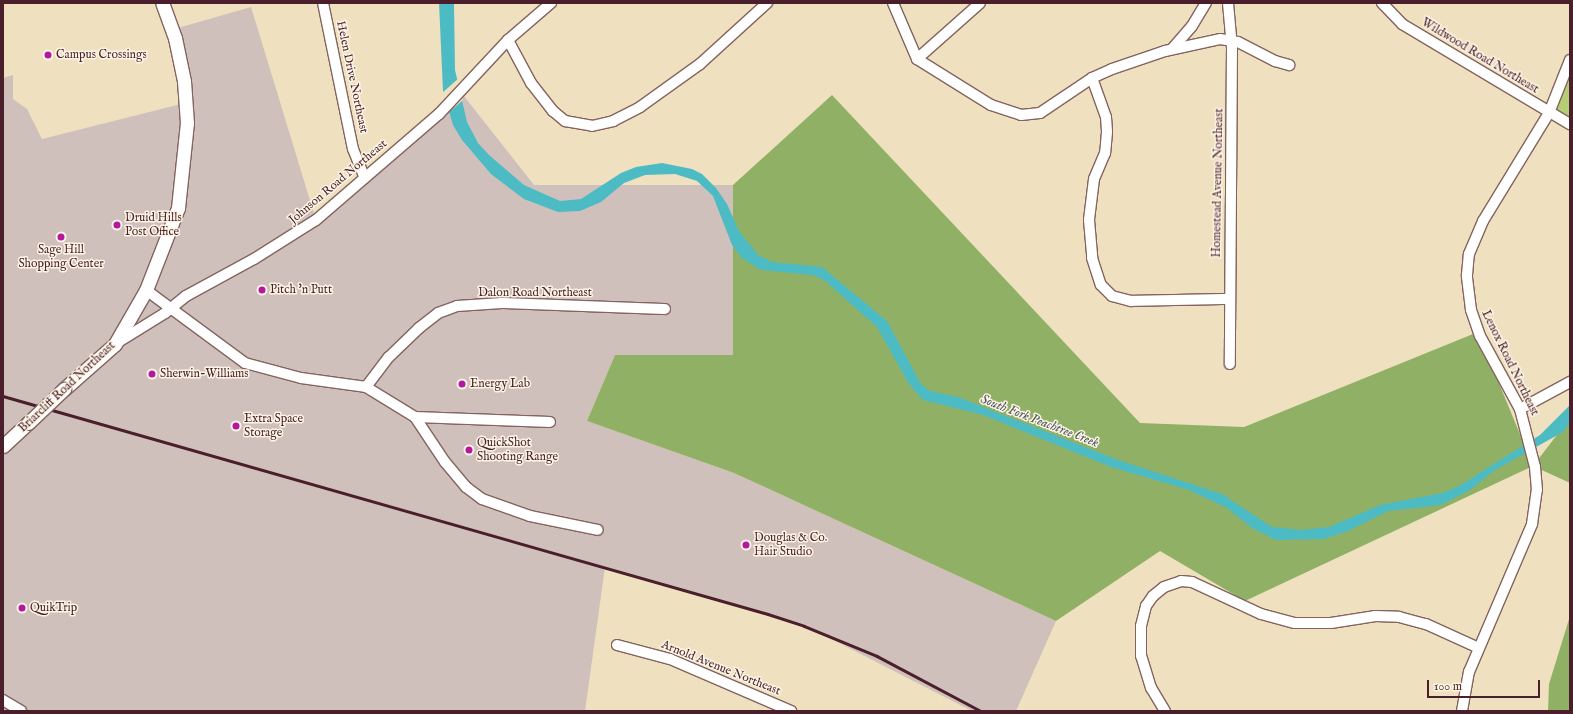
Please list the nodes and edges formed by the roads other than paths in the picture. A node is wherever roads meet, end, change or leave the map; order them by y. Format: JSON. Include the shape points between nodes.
{"nodes":[{"id":1,"x":162,"y":3,"type":"edge"},
{"id":2,"x":323,"y":3,"type":"edge"},
{"id":3,"x":550,"y":3,"type":"edge"},
{"id":4,"x":767,"y":3,"type":"edge"},
{"id":5,"x":893,"y":3,"type":"edge"},
{"id":6,"x":980,"y":3,"type":"edge"},
{"id":7,"x":1206,"y":3,"type":"edge"},
{"id":8,"x":1228,"y":3,"type":"edge"},
{"id":9,"x":1382,"y":3,"type":"edge"},
{"id":10,"x":508,"y":40,"type":"junction"},
{"id":11,"x":1232,"y":41,"type":"junction"},
{"id":12,"x":1172,"y":49,"type":"junction"},
{"id":13,"x":917,"y":59,"type":"junction"},
{"id":14,"x":1570,"y":60,"type":"edge"},
{"id":15,"x":1289,"y":65,"type":"dead end"},
{"id":16,"x":1092,"y":78,"type":"junction"},
{"id":17,"x":1549,"y":113,"type":"junction"},
{"id":18,"x":1570,"y":124,"type":"edge"},
{"id":19,"x":365,"y":178,"type":"junction"},
{"id":20,"x":146,"y":290,"type":"junction"},
{"id":21,"x":1230,"y":299,"type":"junction"},
{"id":22,"x":173,"y":308,"type":"junction"},
{"id":23,"x":665,"y":309,"type":"dead end"},
{"id":24,"x":115,"y":344,"type":"junction"},
{"id":25,"x":1230,"y":364,"type":"dead end"},
{"id":26,"x":1570,"y":382,"type":"edge"},
{"id":27,"x":366,"y":387,"type":"junction"},
{"id":28,"x":1520,"y":409,"type":"junction"},
{"id":29,"x":415,"y":417,"type":"junction"},
{"id":30,"x":550,"y":422,"type":"dead end"},
{"id":31,"x":3,"y":446,"type":"edge"},
{"id":32,"x":598,"y":530,"type":"dead end"},
{"id":33,"x":617,"y":645,"type":"dead end"},
{"id":34,"x":1480,"y":648,"type":"junction"},
{"id":35,"x":3,"y":700,"type":"edge"},
{"id":36,"x":22,"y":711,"type":"edge"},
{"id":37,"x":791,"y":711,"type":"edge"},
{"id":38,"x":1165,"y":711,"type":"edge"},
{"id":39,"x":1462,"y":711,"type":"edge"}],
"edges":[{"from":1,"to":20,"type":"main road","name":"Briarcliff Road Northeast","via":[[176,43],[184,81],[187,123],[178,208]]},
{"from":2,"to":19,"type":"street","name":"Helen Drive Northeast","via":[[353,149]]},
{"from":3,"to":10,"type":"street","name":"Johnson Road Northeast"},
{"from":4,"to":10,"type":"street","via":[[694,69],[633,110],[613,121],[592,126],[565,121],[553,111],[531,84]]},
{"from":5,"to":13,"type":"street"},
{"from":6,"to":13,"type":"street"},
{"from":7,"to":12,"type":"street","via":[[1192,26]]},
{"from":8,"to":11,"type":"street","name":"Homestead Avenue Northeast"},
{"from":9,"to":17,"type":"street","name":"Wildwood Road Northeast","via":[[1402,24]]},
{"from":10,"to":19,"type":"street","name":"Johnson Road Northeast","via":[[439,114]]},
{"from":11,"to":12,"type":"street","via":[[1220,39]]},
{"from":11,"to":15,"type":"street"},
{"from":11,"to":21,"type":"street","name":"Homestead Avenue Northeast"},
{"from":12,"to":16,"type":"street"},
{"from":13,"to":16,"type":"street","via":[[991,105],[1021,115],[1040,113]]},
{"from":14,"to":17,"type":"street","name":"Lenox Road Northeast"},
{"from":16,"to":21,"type":"street","via":[[1106,119],[1105,153],[1094,179],[1089,220],[1092,258],[1101,285],[1112,296],[1131,301]]},
{"from":17,"to":18,"type":"street","name":"Wildwood Road Northeast"},
{"from":17,"to":28,"type":"street","name":"Lenox Road Northeast","via":[[1482,221],[1467,264],[1469,298],[1474,322]]},
{"from":19,"to":22,"type":"street","name":"Johnson Road Northeast","via":[[316,220],[290,238],[186,296]]},
{"from":20,"to":22,"type":"street"},
{"from":20,"to":24,"type":"main road","name":"Briarcliff Road Northeast"},
{"from":21,"to":25,"type":"street","name":"Homestead Avenue Northeast"},
{"from":22,"to":24,"type":"street","name":"Johnson Road Northeast"},
{"from":22,"to":27,"type":"street","via":[[245,363],[301,378]]},
{"from":23,"to":27,"type":"street","name":"Dalon Road Northeast","via":[[502,303],[458,306],[438,313],[419,328],[389,357]]},
{"from":24,"to":31,"type":"main road","name":"Briarcliff Road Northeast","bridge":true},
{"from":26,"to":28,"type":"street"},
{"from":27,"to":29,"type":"street"},
{"from":28,"to":34,"type":"street","name":"Lenox Road Northeast","via":[[1529,439],[1537,490],[1532,524]]},
{"from":29,"to":30,"type":"street"},
{"from":29,"to":32,"type":"street","via":[[445,462],[466,487],[482,500],[530,516]]},
{"from":33,"to":37,"type":"street","name":"Arnold Avenue Northeast","via":[[670,659]]},
{"from":34,"to":38,"type":"street","via":[[1426,624],[1399,617],[1374,616],[1331,623],[1295,624],[1261,614],[1192,582],[1181,581],[1164,587],[1153,596],[1146,606],[1141,626],[1141,656],[1151,688]]},
{"from":34,"to":39,"type":"street","name":"Lenox Road Northeast","via":[[1469,672]]},
{"from":35,"to":36,"type":"street"}]}
